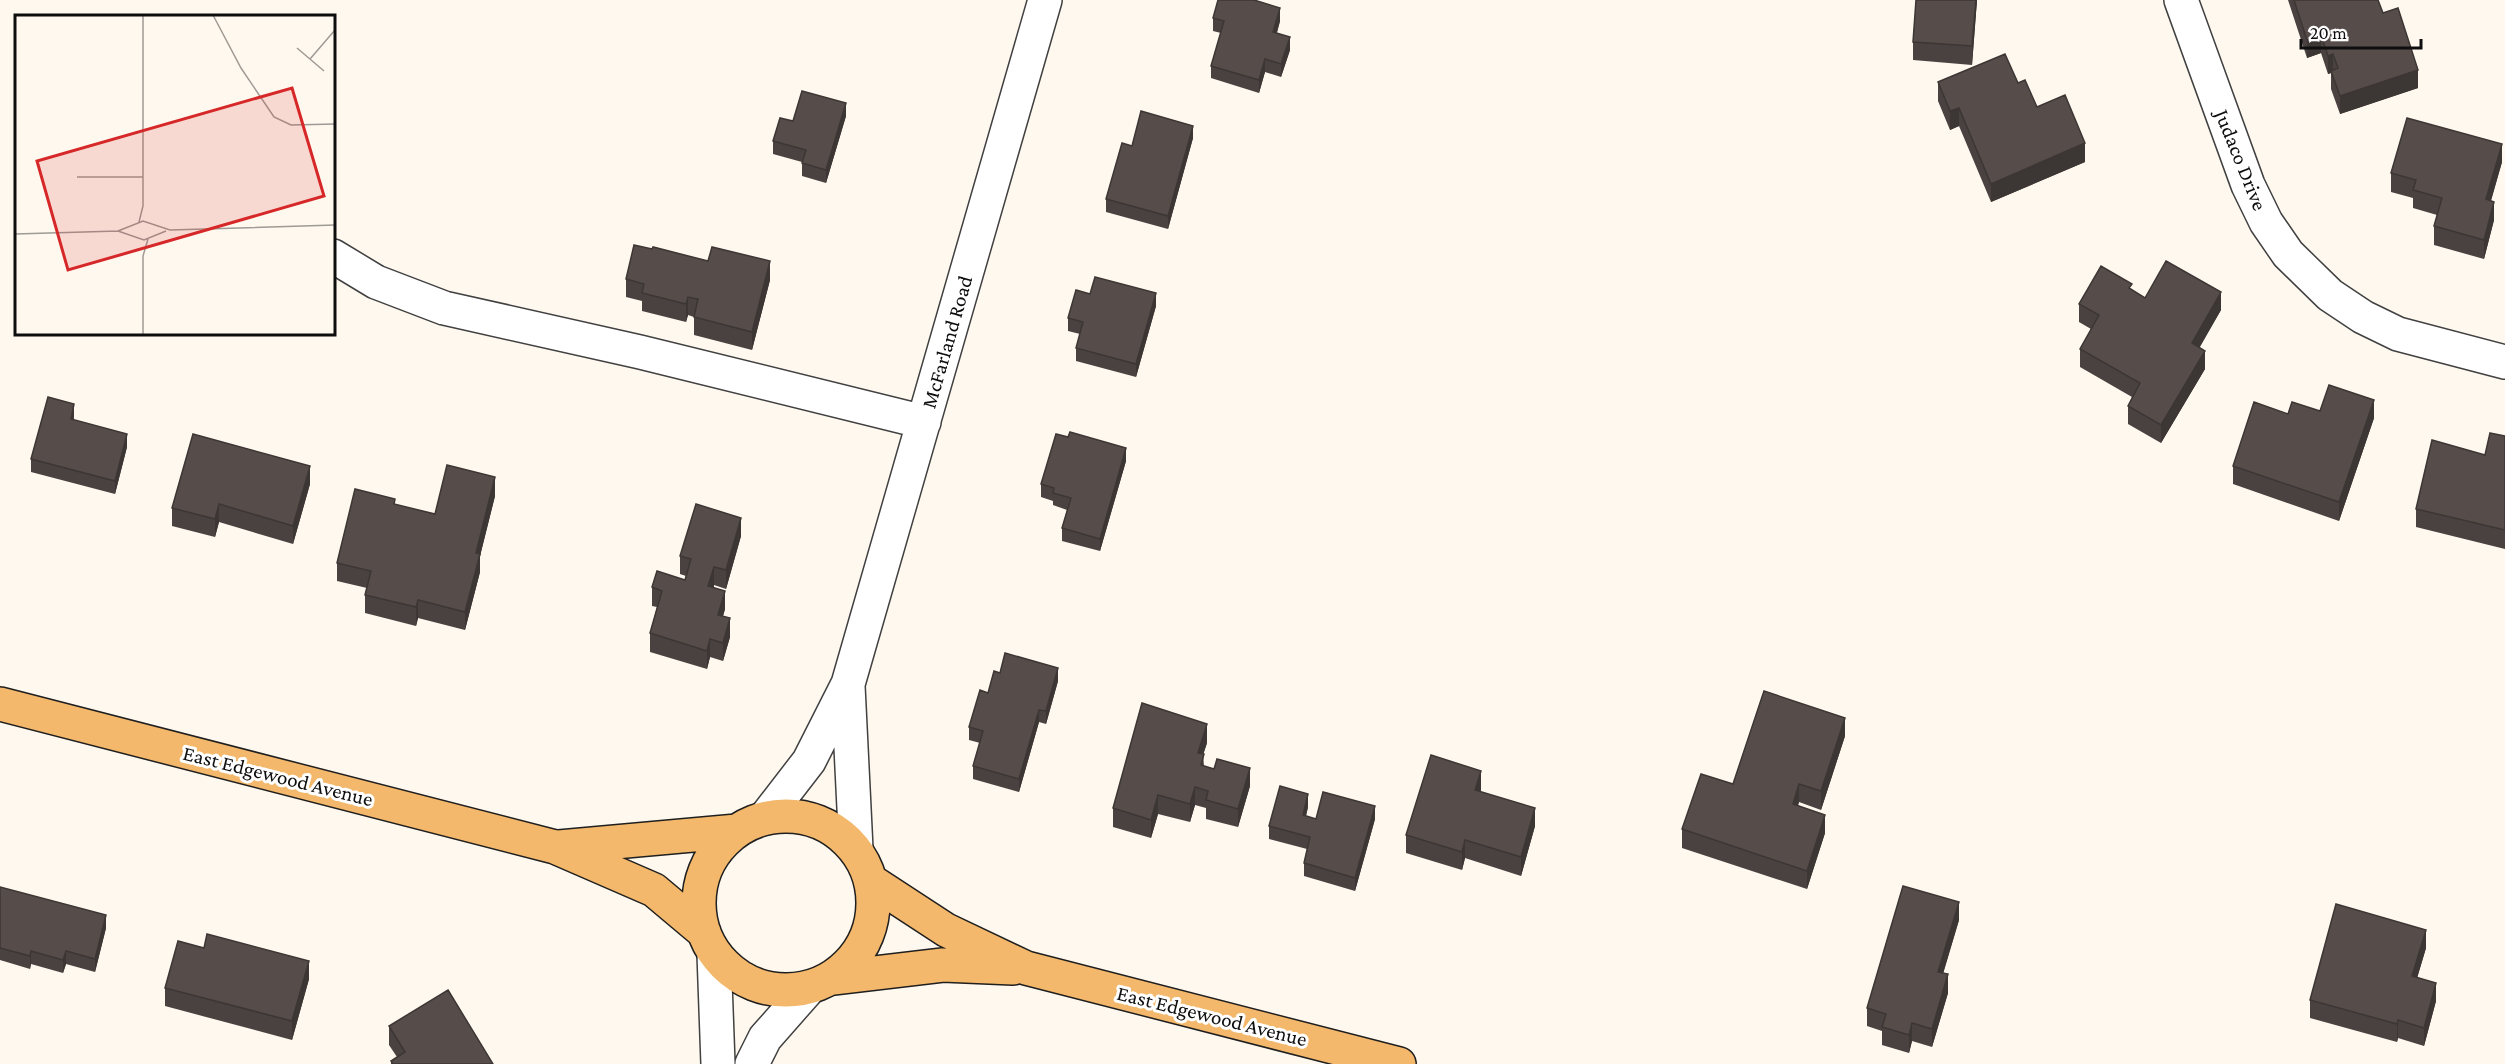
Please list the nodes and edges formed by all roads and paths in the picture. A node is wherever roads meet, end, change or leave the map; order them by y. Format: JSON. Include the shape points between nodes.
{"nodes":[{"id":1,"x":1045,"y":0,"type":"edge"},
{"id":2,"x":2181,"y":0,"type":"edge"},
{"id":3,"x":334,"y":257,"type":"edge"},
{"id":4,"x":2505,"y":362,"type":"edge"},
{"id":5,"x":924,"y":423,"type":"junction"},
{"id":6,"x":848,"y":684,"type":"junction"},
{"id":7,"x":0,"y":704,"type":"edge"},
{"id":8,"x":751,"y":825,"type":"junction"},
{"id":9,"x":555,"y":847,"type":"junction"},
{"id":10,"x":856,"y":849,"type":"junction"},
{"id":11,"x":871,"y":880,"type":"junction"},
{"id":12,"x":709,"y":943,"type":"junction"},
{"id":13,"x":1026,"y":968,"type":"junction"},
{"id":14,"x":821,"y":983,"type":"junction"},
{"id":15,"x":718,"y":1064,"type":"edge"},
{"id":16,"x":752,"y":1064,"type":"edge"},
{"id":17,"x":1398,"y":1064,"type":"edge"}],
"edges":[{"from":1,"to":5,"type":"street","name":"McFarland Road"},
{"from":2,"to":4,"type":"street","name":"Judaco Drive","via":[[2241,168],[2266,222],[2288,254],[2335,299],[2362,317],[2398,334]]},
{"from":3,"to":5,"type":"street","via":[[376,282],[444,309],[640,352]]},
{"from":5,"to":6,"type":"street","name":"McFarland Road"},
{"from":6,"to":8,"type":"street","name":"McFarland Road","via":[[809,761]]},
{"from":6,"to":10,"type":"street","name":"McFarland Road"},
{"from":7,"to":9,"type":"main road","name":"East Edgewood Avenue"},
{"from":8,"to":9,"type":"main road","name":"East Edgewood Avenue"},
{"from":8,"to":10,"type":"main road","name":"East Edgewood Avenue","via":[[785,816],[824,824],[842,834]]},
{"from":8,"to":12,"type":"main road","via":[[720,846],[707,866],[700,887],[699,910]]},
{"from":9,"to":12,"type":"main road","name":"East Edgewood Avenue","via":[[654,890]]},
{"from":10,"to":11,"type":"main road","name":"East Edgewood Avenue"},
{"from":11,"to":13,"type":"main road","name":"East Edgewood Avenue","via":[[946,930]]},
{"from":11,"to":14,"type":"main road","name":"East Edgewood Avenue","via":[[874,908],[860,952]]},
{"from":12,"to":14,"type":"main road","name":"East Edgewood Avenue","via":[[729,970],[766,989],[788,991]]},
{"from":12,"to":15,"type":"street"},
{"from":13,"to":14,"type":"main road","name":"East Edgewood Avenue","via":[[943,965]]},
{"from":13,"to":17,"type":"main road","name":"East Edgewood Avenue"},
{"from":14,"to":16,"type":"street","via":[[765,1038]]}]}
